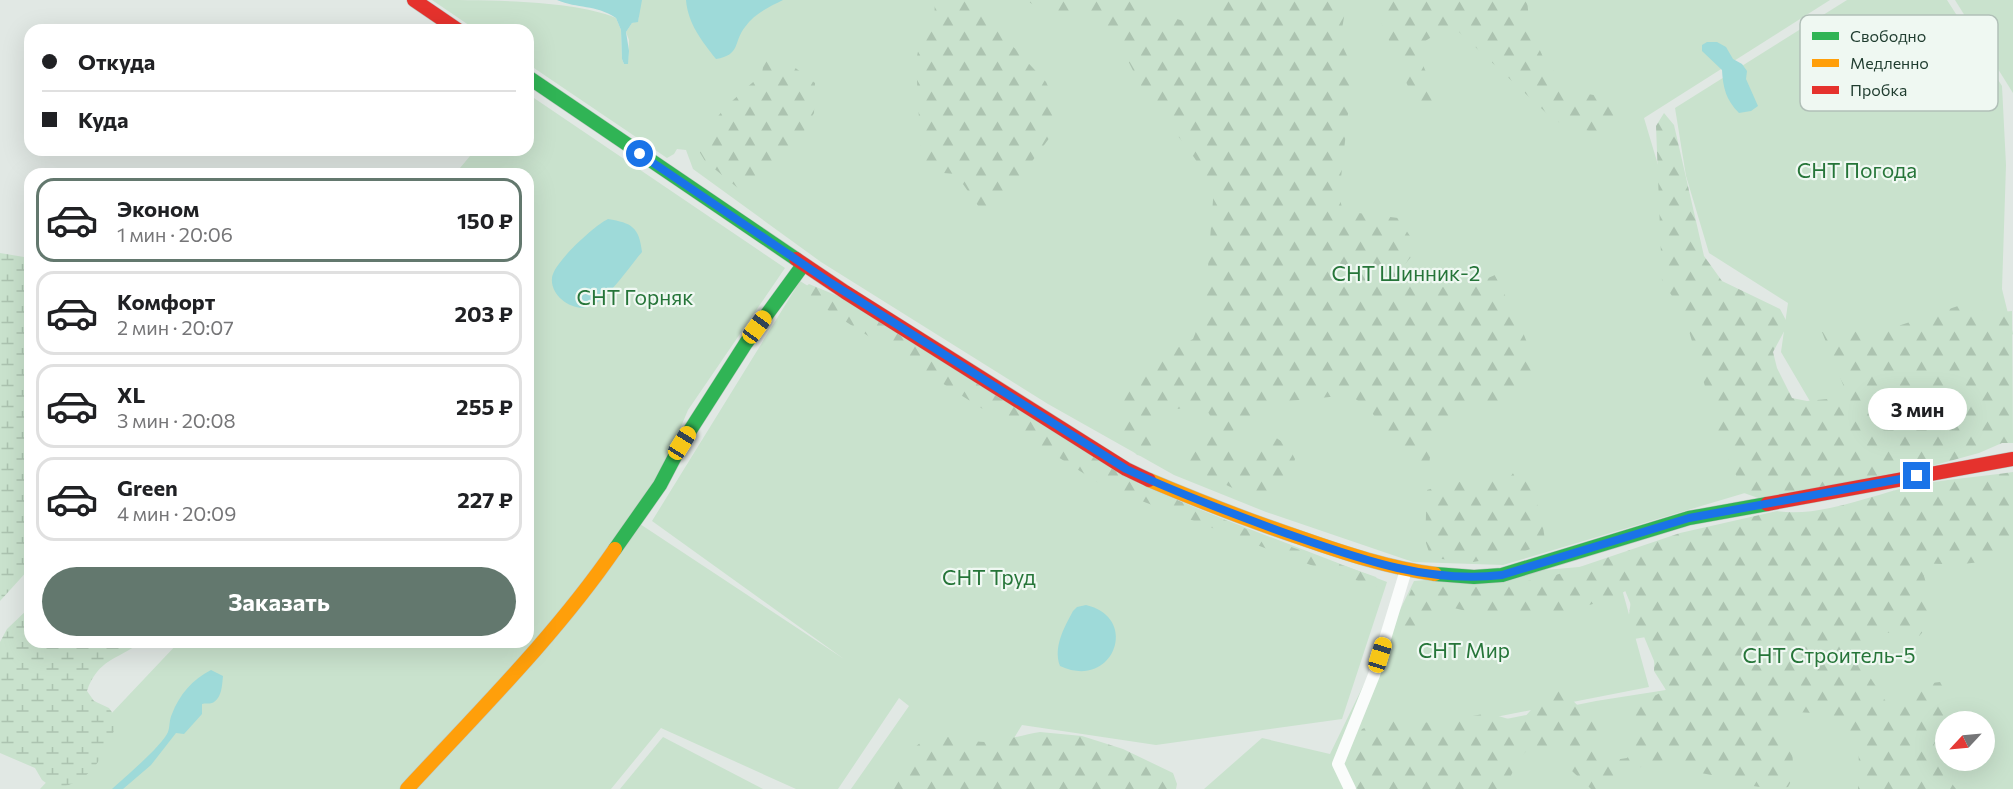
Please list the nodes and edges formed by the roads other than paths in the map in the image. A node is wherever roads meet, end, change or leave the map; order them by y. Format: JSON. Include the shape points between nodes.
{"nodes":[{"id":1,"x":414,"y":0,"type":"edge"},
{"id":2,"x":449,"y":24,"type":"edge"},
{"id":3,"x":534,"y":81,"type":"edge"},
{"id":4,"x":803,"y":265,"type":"junction"},
{"id":5,"x":2013,"y":459,"type":"edge"},
{"id":6,"x":1406,"y":570,"type":"junction"},
{"id":7,"x":407,"y":789,"type":"edge"},
{"id":8,"x":1350,"y":789,"type":"edge"}],
"edges":[{"from":1,"to":2,"type":"street"},
{"from":3,"to":4,"type":"street"},
{"from":4,"to":6,"type":"street","via":[[1126,469],[1251,521]]},
{"from":4,"to":7,"type":"street","via":[[746,343],[660,484],[596,577],[543,642]]},
{"from":5,"to":6,"type":"street","via":[[1689,518],[1502,575],[1477,578]]},
{"from":6,"to":8,"type":"street","via":[[1374,675],[1338,764]]}]}
